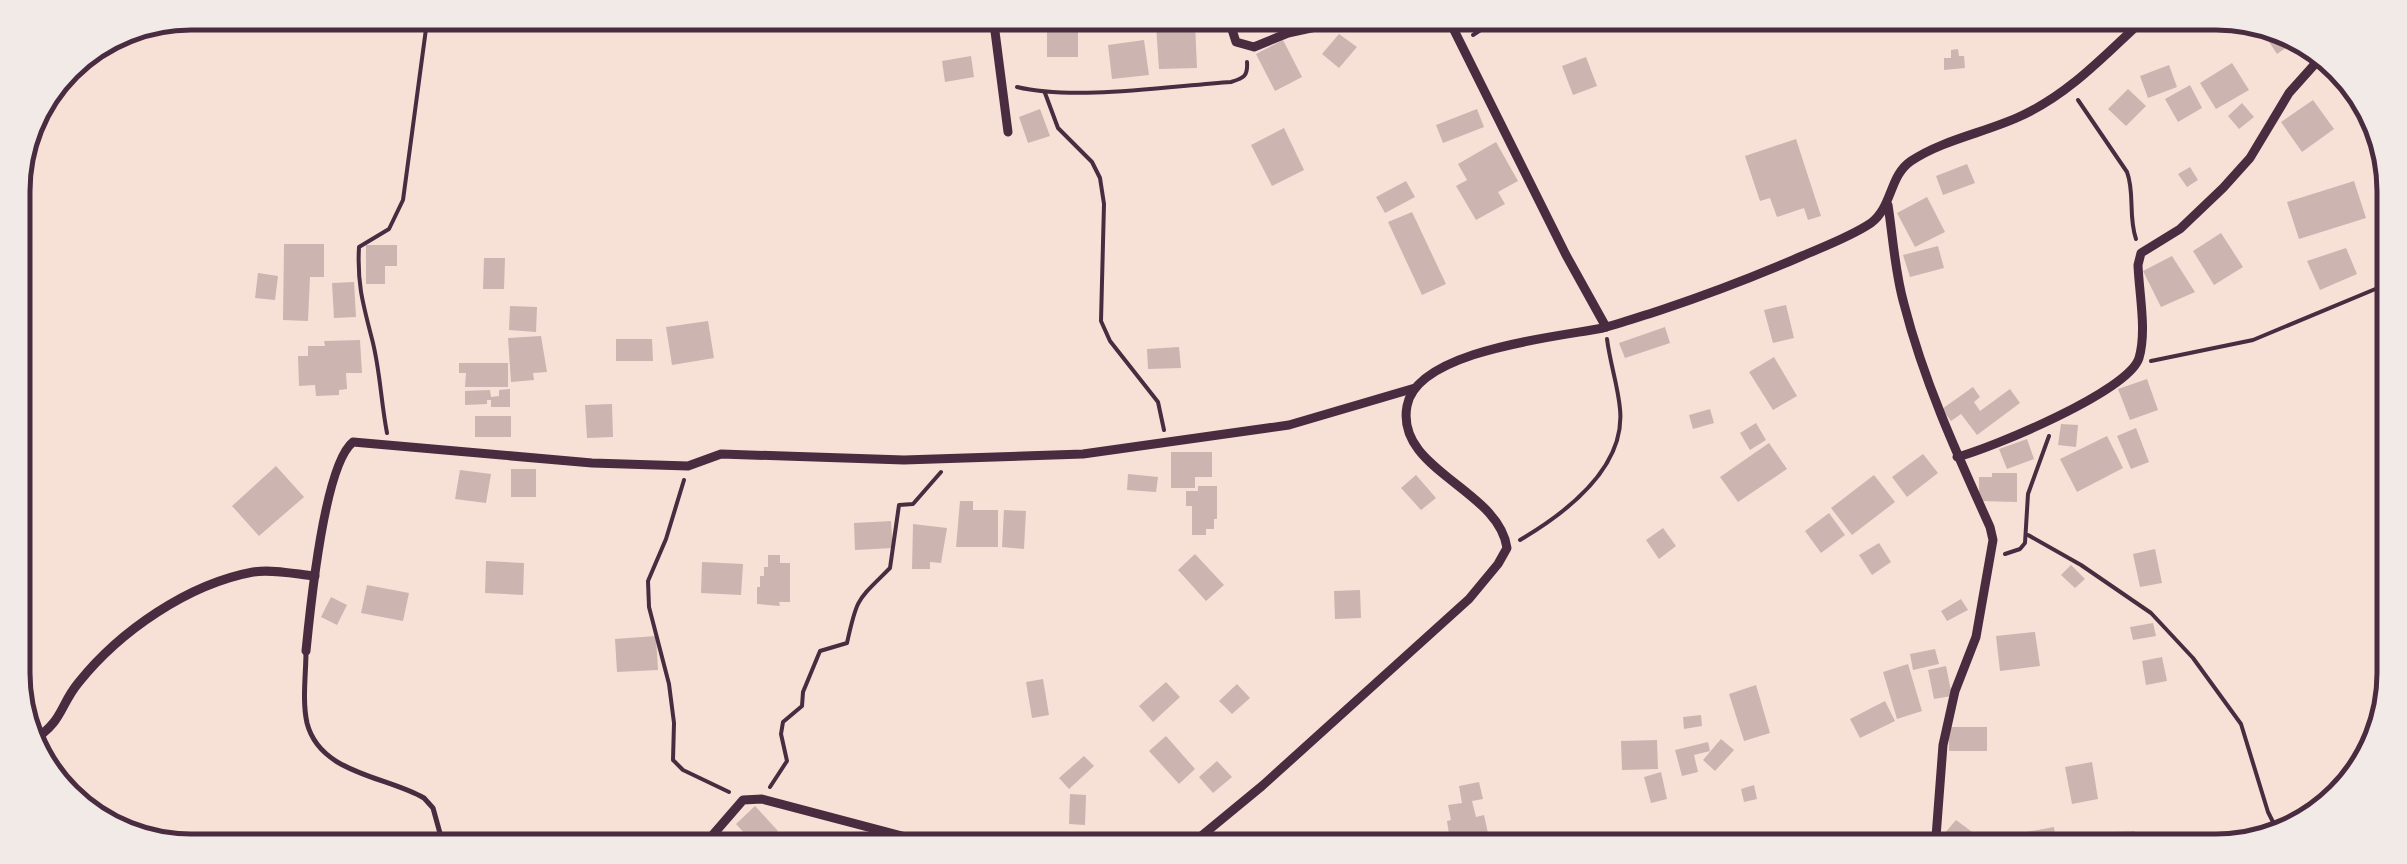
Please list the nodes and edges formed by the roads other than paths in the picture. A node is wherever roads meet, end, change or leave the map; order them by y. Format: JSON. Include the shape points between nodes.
{"nodes":[{"id":1,"x":995,"y":30,"type":"edge"},
{"id":2,"x":1232,"y":30,"type":"edge"},
{"id":3,"x":1302,"y":30,"type":"edge"},
{"id":4,"x":1454,"y":30,"type":"edge"},
{"id":5,"x":2132,"y":30,"type":"edge"},
{"id":6,"x":2314,"y":64,"type":"edge"},
{"id":7,"x":1008,"y":132,"type":"dead end"},
{"id":8,"x":1888,"y":206,"type":"junction"},
{"id":9,"x":1606,"y":327,"type":"junction"},
{"id":10,"x":1415,"y":388,"type":"junction"},
{"id":11,"x":1956,"y":458,"type":"junction"},
{"id":12,"x":314,"y":576,"type":"junction"},
{"id":13,"x":306,"y":651,"type":"joint"},
{"id":14,"x":43,"y":734,"type":"edge"},
{"id":15,"x":440,"y":834,"type":"edge"},
{"id":16,"x":714,"y":834,"type":"edge"},
{"id":17,"x":895,"y":834,"type":"edge"},
{"id":18,"x":1204,"y":834,"type":"edge"},
{"id":19,"x":1936,"y":834,"type":"edge"}],
"edges":[{"from":1,"to":7,"type":"street"},
{"from":2,"to":3,"type":"street","via":[[1246,47]]},
{"from":4,"to":9,"type":"street"},
{"from":5,"to":8,"type":"street","via":[[2068,89],[2027,114],[1913,160],[1897,176]]},
{"from":6,"to":11,"type":"street","via":[[2223,188],[2180,229],[2140,254],[2138,364],[2092,399]]},
{"from":8,"to":9,"type":"street","via":[[1847,237],[1721,290]]},
{"from":8,"to":11,"type":"street","via":[[1902,300]]},
{"from":9,"to":10,"type":"street","via":[[1494,349],[1437,371]]},
{"from":10,"to":12,"type":"street","via":[[1290,426],[1083,454],[904,460],[721,454],[688,466],[362,440],[346,447],[340,460]]},
{"from":10,"to":18,"type":"street","via":[[1406,405],[1412,441],[1499,521],[1507,548],[1469,599]]},
{"from":11,"to":19,"type":"street","via":[[1990,527],[1992,558],[1943,746]]},
{"from":12,"to":13,"type":"street"},
{"from":12,"to":14,"type":"street","via":[[257,572],[176,602],[90,670],[56,725]]},
{"from":13,"to":15,"type":"lane","via":[[306,711],[315,741],[329,757],[424,798]]},
{"from":16,"to":17,"type":"street","via":[[743,800],[762,799]]}]}
